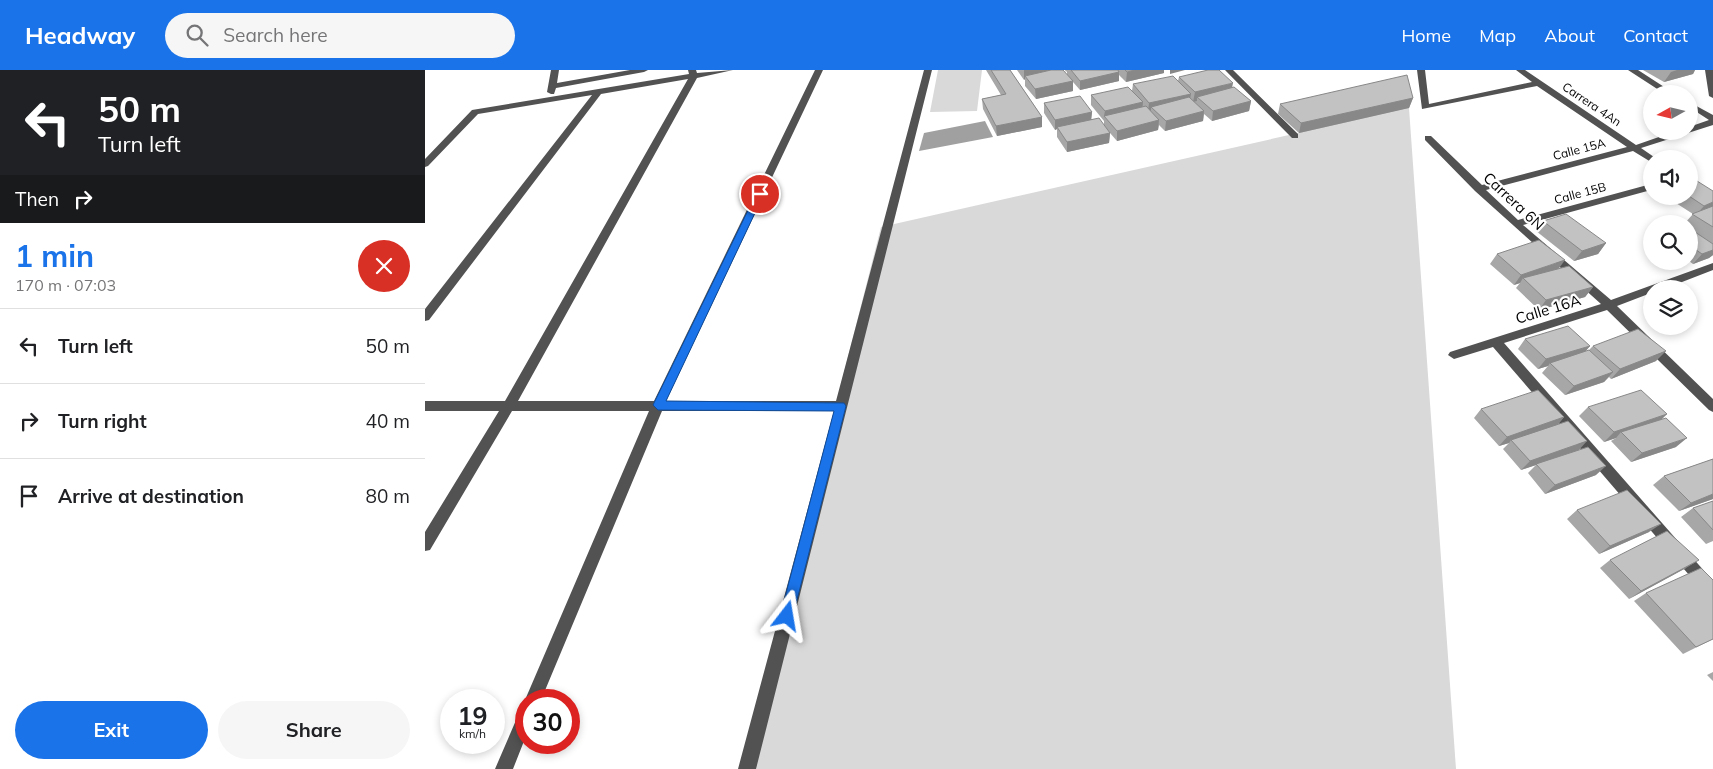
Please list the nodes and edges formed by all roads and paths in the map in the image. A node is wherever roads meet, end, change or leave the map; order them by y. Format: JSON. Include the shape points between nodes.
{"nodes":[{"id":1,"x":555,"y":70,"type":"edge"},
{"id":2,"x":644,"y":70,"type":"edge"},
{"id":3,"x":729,"y":70,"type":"edge"},
{"id":4,"x":819,"y":70,"type":"edge"},
{"id":5,"x":928,"y":70,"type":"edge"},
{"id":6,"x":1229,"y":70,"type":"edge"},
{"id":7,"x":1421,"y":70,"type":"edge"},
{"id":8,"x":1519,"y":70,"type":"edge"},
{"id":9,"x":1632,"y":70,"type":"edge"},
{"id":10,"x":1709,"y":70,"type":"edge"},
{"id":11,"x":693,"y":73,"type":"edge"},
{"id":12,"x":1537,"y":83,"type":"junction"},
{"id":13,"x":1656,"y":85,"type":"edge"},
{"id":14,"x":553,"y":86,"type":"junction"},
{"id":15,"x":599,"y":91,"type":"junction"},
{"id":16,"x":1713,"y":96,"type":"edge"},
{"id":17,"x":549,"y":100,"type":"junction"},
{"id":18,"x":1698,"y":110,"type":"edge"},
{"id":19,"x":1713,"y":120,"type":"edge"},
{"id":20,"x":1698,"y":126,"type":"edge"},
{"id":21,"x":1295,"y":136,"type":"dead end"},
{"id":22,"x":1428,"y":138,"type":"dead end"},
{"id":23,"x":1659,"y":140,"type":"edge"},
{"id":24,"x":1634,"y":148,"type":"junction"},
{"id":25,"x":1643,"y":154,"type":"edge"},
{"id":26,"x":425,"y":164,"type":"edge"},
{"id":27,"x":1478,"y":188,"type":"junction"},
{"id":28,"x":1643,"y":189,"type":"edge"},
{"id":29,"x":1516,"y":224,"type":"junction"},
{"id":30,"x":1713,"y":266,"type":"edge"},
{"id":31,"x":1676,"y":280,"type":"edge"},
{"id":32,"x":1643,"y":292,"type":"edge"},
{"id":33,"x":1609,"y":305,"type":"junction"},
{"id":34,"x":425,"y":317,"type":"edge"},
{"id":35,"x":1495,"y":341,"type":"junction"},
{"id":36,"x":1454,"y":355,"type":"dead end"},
{"id":37,"x":658,"y":405,"type":"junction"},
{"id":38,"x":425,"y":406,"type":"edge"},
{"id":39,"x":840,"y":406,"type":"junction"},
{"id":40,"x":509,"y":407,"type":"junction"},
{"id":41,"x":1713,"y":407,"type":"edge"},
{"id":42,"x":425,"y":545,"type":"edge"},
{"id":43,"x":1713,"y":592,"type":"edge"},
{"id":44,"x":538,"y":689,"type":"edge"},
{"id":45,"x":515,"y":743,"type":"edge"},
{"id":46,"x":504,"y":769,"type":"edge"},
{"id":47,"x":747,"y":769,"type":"edge"}],
"edges":[{"from":1,"to":14,"type":"street"},
{"from":2,"to":14,"type":"street"},
{"from":3,"to":11,"type":"street"},
{"from":4,"to":37,"type":"street"},
{"from":5,"to":39,"type":"street"},
{"from":6,"to":21,"type":"street"},
{"from":7,"to":12,"type":"street","via":[[1425,107]]},
{"from":8,"to":12,"type":"street","name":"Carrera 4An"},
{"from":9,"to":13,"type":"street"},
{"from":10,"to":16,"type":"street"},
{"from":11,"to":15,"type":"street"},
{"from":11,"to":40,"type":"street"},
{"from":12,"to":24,"type":"street","name":"Carrera 4An"},
{"from":14,"to":17,"type":"street"},
{"from":15,"to":17,"type":"street"},
{"from":15,"to":34,"type":"street"},
{"from":17,"to":26,"type":"street","via":[[475,112]]},
{"from":18,"to":19,"type":"street"},
{"from":19,"to":20,"type":"street","name":"Calle 15A"},
{"from":22,"to":27,"type":"street","name":"Carrera 6N"},
{"from":23,"to":24,"type":"street","name":"Calle 15A"},
{"from":24,"to":25,"type":"street","name":"Carrera 4An"},
{"from":24,"to":27,"type":"street","name":"Calle 15A"},
{"from":27,"to":29,"type":"street","name":"Carrera 6N"},
{"from":28,"to":29,"type":"street","name":"Calle 15B"},
{"from":29,"to":33,"type":"street","name":"Carrera 6N"},
{"from":30,"to":31,"type":"street","name":"Calle 16A"},
{"from":32,"to":33,"type":"street","name":"Calle 16A"},
{"from":33,"to":35,"type":"street","name":"Calle 16A"},
{"from":33,"to":41,"type":"street","name":"Carrera 6N"},
{"from":35,"to":36,"type":"street","name":"Calle 16A"},
{"from":35,"to":43,"type":"street"},
{"from":37,"to":39,"type":"street"},
{"from":37,"to":40,"type":"street"},
{"from":37,"to":44,"type":"street"},
{"from":38,"to":40,"type":"street"},
{"from":39,"to":47,"type":"street"},
{"from":40,"to":42,"type":"street"},
{"from":45,"to":46,"type":"street"}]}
